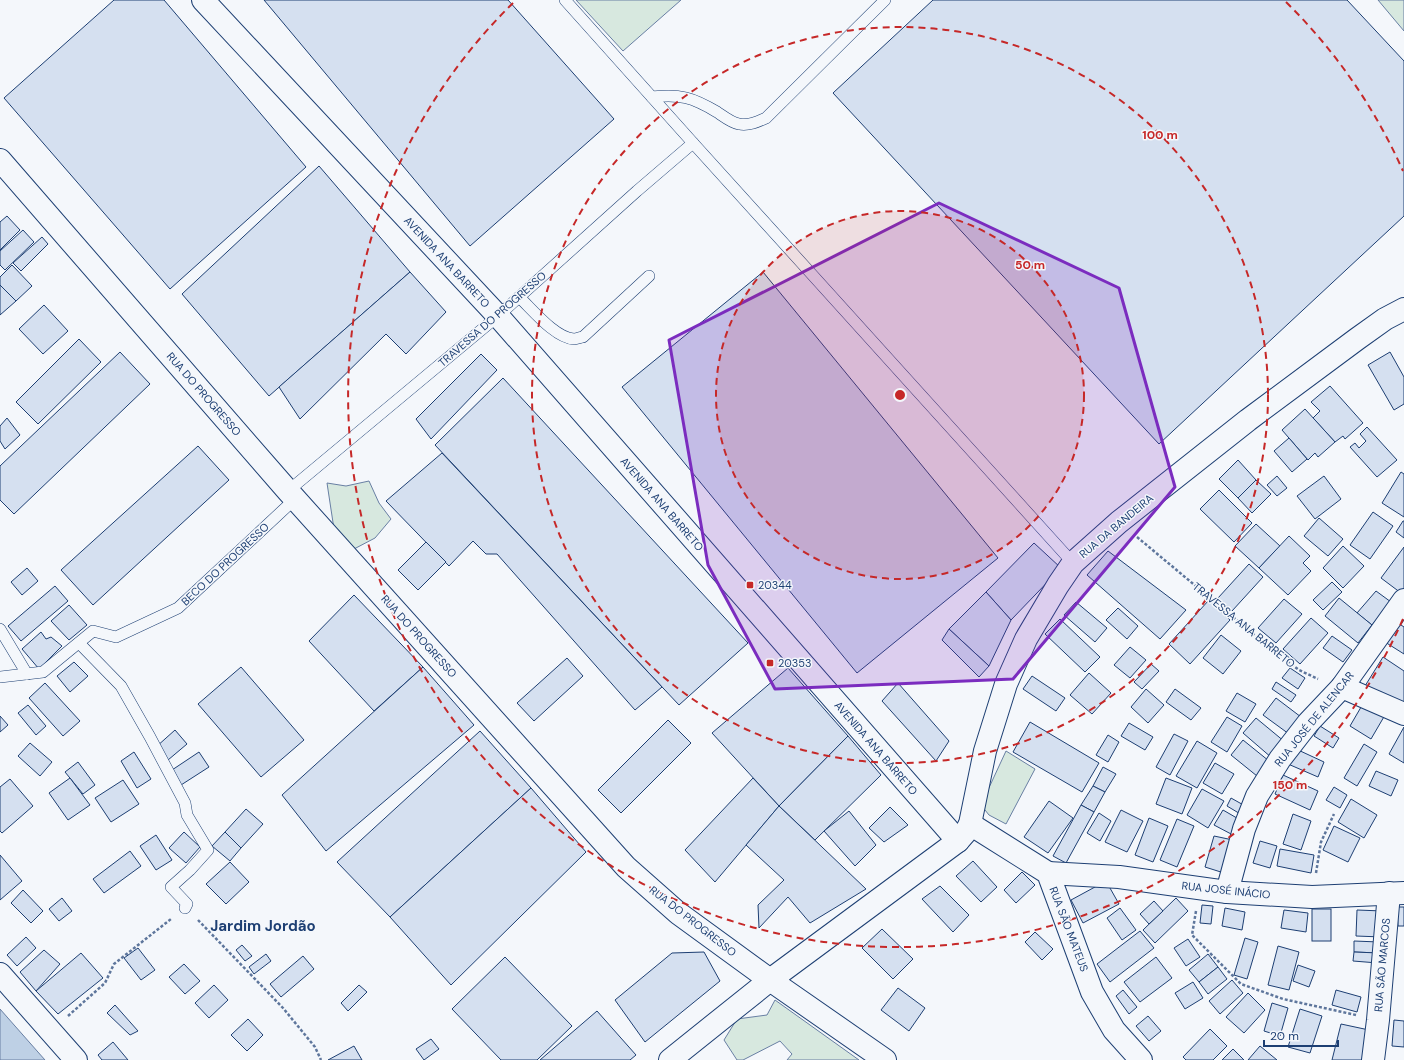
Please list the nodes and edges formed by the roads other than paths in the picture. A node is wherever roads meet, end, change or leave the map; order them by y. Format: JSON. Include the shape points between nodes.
{"nodes":[{"id":1,"x":203,"y":0,"type":"edge"},
{"id":2,"x":565,"y":0,"type":"edge"},
{"id":3,"x":885,"y":0,"type":"edge"},
{"id":4,"x":652,"y":97,"type":"junction"},
{"id":5,"x":693,"y":143,"type":"junction"},
{"id":6,"x":0,"y":160,"type":"edge"},
{"id":7,"x":650,"y":276,"type":"dead end"},
{"id":8,"x":519,"y":297,"type":"junction"},
{"id":9,"x":1404,"y":309,"type":"edge"},
{"id":10,"x":498,"y":316,"type":"junction"},
{"id":11,"x":1394,"y":321,"type":"edge"},
{"id":12,"x":291,"y":495,"type":"junction"},
{"id":13,"x":1073,"y":563,"type":"junction"},
{"id":14,"x":1404,"y":600,"type":"edge"},
{"id":15,"x":0,"y":630,"type":"edge"},
{"id":16,"x":79,"y":643,"type":"junction"},
{"id":17,"x":27,"y":674,"type":"junction"},
{"id":18,"x":0,"y":677,"type":"edge"},
{"id":19,"x":1342,"y":687,"type":"junction"},
{"id":20,"x":1404,"y":714,"type":"edge"},
{"id":21,"x":964,"y":833,"type":"junction"},
{"id":22,"x":1048,"y":873,"type":"junction"},
{"id":23,"x":1227,"y":892,"type":"junction"},
{"id":24,"x":1396,"y":893,"type":"edge"},
{"id":25,"x":185,"y":908,"type":"road end"},
{"id":26,"x":0,"y":974,"type":"edge"},
{"id":27,"x":770,"y":980,"type":"junction"},
{"id":28,"x":76,"y":1060,"type":"edge"},
{"id":29,"x":670,"y":1060,"type":"edge"},
{"id":30,"x":885,"y":1060,"type":"edge"},
{"id":31,"x":1141,"y":1060,"type":"edge"},
{"id":32,"x":1373,"y":1060,"type":"edge"}],
"edges":[{"from":1,"to":10,"type":"street","name":"AVENIDA ANA BARRETO"},
{"from":2,"to":4,"type":"lane"},
{"from":3,"to":4,"type":"lane","via":[[766,118],[753,123],[738,124],[687,98],[672,95]]},
{"from":4,"to":5,"type":"lane"},
{"from":5,"to":8,"type":"lane","name":"TRAVESSA DO PROGRESSO"},
{"from":5,"to":13,"type":"lane"},
{"from":6,"to":12,"type":"street","name":"RUA DO PROGRESSO"},
{"from":7,"to":8,"type":"lane","via":[[583,337],[574,339],[554,330]]},
{"from":8,"to":10,"type":"lane","name":"TRAVESSA DO PROGRESSO"},
{"from":9,"to":11,"type":"street","name":"RUA DA BANDEIRA"},
{"from":10,"to":12,"type":"lane","name":"TRAVESSA DO PROGRESSO"},
{"from":10,"to":21,"type":"street","name":"AVENIDA ANA BARRETO"},
{"from":11,"to":13,"type":"street","name":"RUA DA BANDEIRA","via":[[1248,420],[1119,522]]},
{"from":12,"to":16,"type":"lane","name":"BECO DO PROGRESSO","via":[[178,608],[116,638],[93,632]]},
{"from":12,"to":27,"type":"street","name":"RUA DO PROGRESSO","via":[[626,867],[678,913]]},
{"from":13,"to":21,"type":"street","name":"RUA DA BANDEIRA","via":[[1026,639],[1006,684],[985,751]]},
{"from":14,"to":19,"type":"street","name":"RUA JOSÉ DE ALENCAR"},
{"from":15,"to":17,"type":"lane"},
{"from":16,"to":17,"type":"lane","name":"BECO DO PROGRESSO","via":[[43,672]]},
{"from":16,"to":25,"type":"lane","via":[[121,686],[185,803],[187,815],[208,850],[171,887],[187,904]]},
{"from":17,"to":18,"type":"lane","name":"BECO DO PROGRESSO"},
{"from":19,"to":20,"type":"street"},
{"from":19,"to":23,"type":"street","name":"RUA JOSÉ DE ALENCAR","via":[[1308,723],[1280,759],[1257,796],[1244,829]]},
{"from":21,"to":22,"type":"street","name":"RUA SÃO MATEUS"},
{"from":21,"to":27,"type":"street"},
{"from":22,"to":23,"type":"street","name":"RUA JOSÉ INÁCIO","via":[[1119,877]]},
{"from":22,"to":31,"type":"street","name":"RUA SÃO MATEUS","via":[[1092,992],[1114,1030]]},
{"from":23,"to":24,"type":"street","name":"RUA JOSÉ INÁCIO","via":[[1312,897]]},
{"from":24,"to":32,"type":"street","name":"RUA SÃO MARCOS"},
{"from":26,"to":28,"type":"street"},
{"from":27,"to":29,"type":"street"},
{"from":27,"to":30,"type":"street","name":"RUA DO PROGRESSO"}]}
